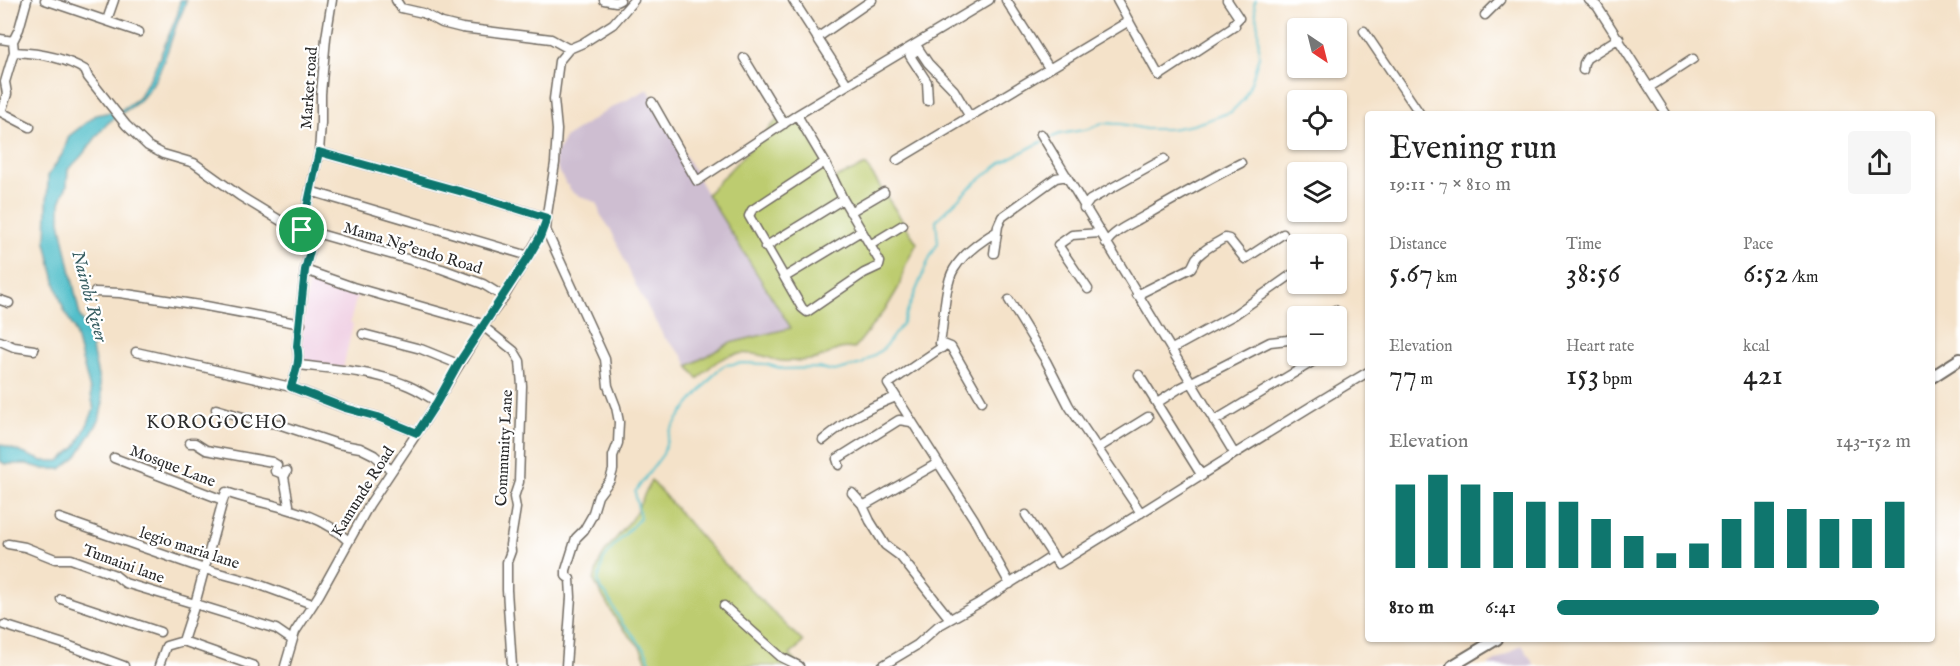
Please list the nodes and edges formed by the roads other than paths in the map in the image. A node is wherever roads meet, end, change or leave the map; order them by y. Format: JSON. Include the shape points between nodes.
{"nodes":[{"id":1,"x":27,"y":0,"type":"edge"},
{"id":2,"x":45,"y":0,"type":"edge"},
{"id":3,"x":114,"y":0,"type":"edge"},
{"id":4,"x":332,"y":0,"type":"edge"},
{"id":5,"x":396,"y":0,"type":"edge"},
{"id":6,"x":604,"y":0,"type":"edge"},
{"id":7,"x":620,"y":0,"type":"edge"},
{"id":8,"x":632,"y":0,"type":"edge"},
{"id":9,"x":793,"y":0,"type":"edge"},
{"id":10,"x":989,"y":0,"type":"edge"},
{"id":11,"x":1006,"y":0,"type":"edge"},
{"id":12,"x":1117,"y":0,"type":"edge"},
{"id":13,"x":1227,"y":0,"type":"edge"},
{"id":14,"x":1500,"y":0,"type":"edge"},
{"id":15,"x":867,"y":1,"type":"edge"},
{"id":16,"x":1595,"y":2,"type":"edge"},
{"id":17,"x":1485,"y":15,"type":"dead end"},
{"id":18,"x":107,"y":20,"type":"junction"},
{"id":19,"x":1129,"y":21,"type":"junction"},
{"id":20,"x":1364,"y":31,"type":"dead end"},
{"id":21,"x":139,"y":32,"type":"dead end"},
{"id":22,"x":817,"y":38,"type":"junction"},
{"id":23,"x":1619,"y":38,"type":"junction"},
{"id":24,"x":0,"y":39,"type":"edge"},
{"id":25,"x":13,"y":41,"type":"junction"},
{"id":26,"x":917,"y":47,"type":"junction"},
{"id":27,"x":568,"y":49,"type":"junction"},
{"id":28,"x":14,"y":52,"type":"junction"},
{"id":29,"x":744,"y":58,"type":"dead end"},
{"id":30,"x":1693,"y":59,"type":"dead end"},
{"id":31,"x":1049,"y":68,"type":"junction"},
{"id":32,"x":1583,"y":70,"type":"dead end"},
{"id":33,"x":847,"y":84,"type":"junction"},
{"id":34,"x":1650,"y":87,"type":"junction"},
{"id":35,"x":928,"y":101,"type":"dead end"},
{"id":36,"x":652,"y":102,"type":"dead end"},
{"id":37,"x":1418,"y":111,"type":"edge"},
{"id":38,"x":1664,"y":111,"type":"edge"},
{"id":39,"x":797,"y":115,"type":"junction"},
{"id":40,"x":970,"y":117,"type":"junction"},
{"id":41,"x":784,"y":124,"type":"junction"},
{"id":42,"x":30,"y":127,"type":"dead end"},
{"id":43,"x":1041,"y":135,"type":"dead end"},
{"id":44,"x":319,"y":152,"type":"junction"},
{"id":45,"x":1164,"y":159,"type":"dead end"},
{"id":46,"x":897,"y":160,"type":"dead end"},
{"id":47,"x":825,"y":162,"type":"junction"},
{"id":48,"x":1241,"y":163,"type":"dead end"},
{"id":49,"x":1067,"y":176,"type":"junction"},
{"id":50,"x":310,"y":191,"type":"junction"},
{"id":51,"x":884,"y":192,"type":"dead end"},
{"id":52,"x":843,"y":199,"type":"junction"},
{"id":53,"x":1084,"y":208,"type":"junction"},
{"id":54,"x":850,"y":212,"type":"junction"},
{"id":55,"x":547,"y":218,"type":"junction"},
{"id":56,"x":903,"y":225,"type":"dead end"},
{"id":57,"x":302,"y":230,"type":"junction"},
{"id":58,"x":861,"y":231,"type":"junction"},
{"id":59,"x":996,"y":232,"type":"dead end"},
{"id":60,"x":1100,"y":233,"type":"junction"},
{"id":61,"x":1283,"y":234,"type":"dead end"},
{"id":62,"x":1106,"y":243,"type":"junction"},
{"id":63,"x":870,"y":245,"type":"junction"},
{"id":64,"x":765,"y":247,"type":"junction"},
{"id":65,"x":994,"y":253,"type":"dead end"},
{"id":66,"x":529,"y":256,"type":"junction"},
{"id":67,"x":305,"y":270,"type":"junction"},
{"id":68,"x":785,"y":277,"type":"junction"},
{"id":69,"x":1287,"y":278,"type":"edge"},
{"id":70,"x":1088,"y":289,"type":"dead end"},
{"id":71,"x":95,"y":292,"type":"dead end"},
{"id":72,"x":1137,"y":295,"type":"junction"},
{"id":73,"x":504,"y":297,"type":"junction"},
{"id":74,"x":1009,"y":300,"type":"dead end"},
{"id":75,"x":301,"y":324,"type":"junction"},
{"id":76,"x":483,"y":326,"type":"junction"},
{"id":77,"x":363,"y":333,"type":"dead end"},
{"id":78,"x":1287,"y":339,"type":"edge"},
{"id":79,"x":0,"y":341,"type":"edge"},
{"id":80,"x":943,"y":344,"type":"junction"},
{"id":81,"x":1172,"y":349,"type":"junction"},
{"id":82,"x":34,"y":350,"type":"dead end"},
{"id":83,"x":136,"y":351,"type":"dead end"},
{"id":84,"x":1960,"y":359,"type":"edge"},
{"id":85,"x":458,"y":364,"type":"junction"},
{"id":86,"x":298,"y":365,"type":"junction"},
{"id":87,"x":1305,"y":366,"type":"edge"},
{"id":88,"x":1365,"y":374,"type":"edge"},
{"id":89,"x":1139,"y":375,"type":"dead end"},
{"id":90,"x":1935,"y":375,"type":"edge"},
{"id":91,"x":899,"y":381,"type":"dead end"},
{"id":92,"x":1192,"y":383,"type":"junction"},
{"id":93,"x":291,"y":387,"type":"junction"},
{"id":94,"x":896,"y":397,"type":"junction"},
{"id":95,"x":982,"y":401,"type":"dead end"},
{"id":96,"x":437,"y":402,"type":"junction"},
{"id":97,"x":1157,"y":403,"type":"junction"},
{"id":98,"x":216,"y":409,"type":"dead end"},
{"id":99,"x":1148,"y":417,"type":"dead end"},
{"id":100,"x":1214,"y":421,"type":"junction"},
{"id":101,"x":911,"y":422,"type":"junction"},
{"id":102,"x":417,"y":433,"type":"junction"},
{"id":103,"x":824,"y":440,"type":"dead end"},
{"id":104,"x":190,"y":443,"type":"dead end"},
{"id":105,"x":1098,"y":448,"type":"junction"},
{"id":106,"x":1234,"y":453,"type":"junction"},
{"id":107,"x":114,"y":459,"type":"dead end"},
{"id":108,"x":938,"y":463,"type":"junction"},
{"id":109,"x":839,"y":465,"type":"dead end"},
{"id":110,"x":391,"y":470,"type":"junction"},
{"id":111,"x":1202,"y":476,"type":"junction"},
{"id":112,"x":852,"y":493,"type":"dead end"},
{"id":113,"x":223,"y":500,"type":"junction"},
{"id":114,"x":863,"y":506,"type":"junction"},
{"id":115,"x":286,"y":508,"type":"junction"},
{"id":116,"x":1141,"y":513,"type":"junction"},
{"id":117,"x":1026,"y":515,"type":"dead end"},
{"id":118,"x":59,"y":518,"type":"dead end"},
{"id":119,"x":348,"y":541,"type":"junction"},
{"id":120,"x":8,"y":544,"type":"dead end"},
{"id":121,"x":1053,"y":556,"type":"junction"},
{"id":122,"x":204,"y":569,"type":"junction"},
{"id":123,"x":1010,"y":584,"type":"junction"},
{"id":124,"x":61,"y":599,"type":"dead end"},
{"id":125,"x":195,"y":604,"type":"junction"},
{"id":126,"x":312,"y":604,"type":"junction"},
{"id":127,"x":724,"y":606,"type":"dead end"},
{"id":128,"x":950,"y":619,"type":"junction"},
{"id":129,"x":4,"y":625,"type":"dead end"},
{"id":130,"x":160,"y":632,"type":"dead end"},
{"id":131,"x":292,"y":640,"type":"junction"},
{"id":132,"x":183,"y":641,"type":"junction"},
{"id":133,"x":1492,"y":642,"type":"edge"},
{"id":134,"x":124,"y":666,"type":"edge"},
{"id":135,"x":159,"y":666,"type":"edge"},
{"id":136,"x":254,"y":666,"type":"edge"},
{"id":137,"x":285,"y":666,"type":"edge"},
{"id":138,"x":512,"y":666,"type":"edge"},
{"id":139,"x":566,"y":666,"type":"edge"},
{"id":140,"x":799,"y":666,"type":"edge"},
{"id":141,"x":882,"y":666,"type":"edge"},
{"id":142,"x":1452,"y":666,"type":"edge"}],
"edges":[{"from":1,"to":25,"type":"street"},
{"from":2,"to":18,"type":"street"},
{"from":3,"to":18,"type":"street"},
{"from":4,"to":44,"type":"street","name":"Market road","via":[[321,93]]},
{"from":5,"to":27,"type":"street","via":[[401,8],[442,23],[551,39]]},
{"from":6,"to":7,"type":"street"},
{"from":8,"to":27,"type":"street","via":[[613,24]]},
{"from":9,"to":22,"type":"street"},
{"from":10,"to":26,"type":"street"},
{"from":11,"to":31,"type":"street"},
{"from":12,"to":19,"type":"street"},
{"from":13,"to":19,"type":"street","via":[[1239,18],[1233,23],[1235,26],[1159,76]]},
{"from":14,"to":17,"type":"street"},
{"from":15,"to":22,"type":"street"},
{"from":16,"to":23,"type":"street"},
{"from":18,"to":21,"type":"street"},
{"from":19,"to":31,"type":"street"},
{"from":20,"to":37,"type":"street"},
{"from":22,"to":33,"type":"street"},
{"from":23,"to":32,"type":"street","via":[[1587,58]]},
{"from":23,"to":34,"type":"street"},
{"from":24,"to":25,"type":"street"},
{"from":25,"to":28,"type":"street"},
{"from":26,"to":33,"type":"street"},
{"from":26,"to":35,"type":"street","via":[[910,56],[927,82]]},
{"from":26,"to":40,"type":"street","via":[[954,90]]},
{"from":27,"to":55,"type":"street","name":"Kamunde Road","via":[[557,70],[557,141]]},
{"from":28,"to":42,"type":"street","via":[[1,112]]},
{"from":28,"to":57,"type":"street","name":"Mama Ng'endo Road","via":[[62,59],[79,66],[126,125],[154,149],[194,163],[240,196]]},
{"from":29,"to":41,"type":"street"},
{"from":30,"to":34,"type":"street"},
{"from":31,"to":40,"type":"street"},
{"from":33,"to":39,"type":"street"},
{"from":34,"to":38,"type":"street"},
{"from":36,"to":41,"type":"street","via":[[697,181]]},
{"from":39,"to":41,"type":"street"},
{"from":39,"to":47,"type":"street"},
{"from":40,"to":46,"type":"street"},
{"from":43,"to":49,"type":"street"},
{"from":44,"to":50,"type":"street","name":"Market road"},
{"from":44,"to":55,"type":"street"},
{"from":45,"to":53,"type":"street","via":[[1090,200]]},
{"from":47,"to":52,"type":"street"},
{"from":47,"to":64,"type":"street","via":[[750,212],[750,220]]},
{"from":48,"to":62,"type":"street","via":[[1179,194],[1121,229]]},
{"from":49,"to":53,"type":"street"},
{"from":49,"to":65,"type":"street","via":[[1056,178],[1002,217]]},
{"from":50,"to":57,"type":"street","name":"Market road"},
{"from":50,"to":66,"type":"street"},
{"from":51,"to":54,"type":"street"},
{"from":52,"to":54,"type":"street"},
{"from":52,"to":64,"type":"street"},
{"from":53,"to":60,"type":"street"},
{"from":54,"to":58,"type":"street"},
{"from":55,"to":66,"type":"street","name":"Kamunde Road"},
{"from":55,"to":139,"type":"street","via":[[548,236],[605,359],[619,422],[610,480],[576,538],[566,573],[571,597]]},
{"from":56,"to":63,"type":"street"},
{"from":57,"to":67,"type":"street","name":"Market road","via":[[310,251]]},
{"from":57,"to":73,"type":"street","name":"Mama Ng'endo Road","via":[[442,269],[483,284]]},
{"from":58,"to":63,"type":"street"},
{"from":58,"to":68,"type":"street"},
{"from":59,"to":80,"type":"street","via":[[982,240],[954,269]]},
{"from":60,"to":62,"type":"street"},
{"from":60,"to":70,"type":"street","via":[[1072,235],[1058,245]]},
{"from":61,"to":72,"type":"street","via":[[1245,259],[1225,238],[1201,253],[1191,268]]},
{"from":62,"to":72,"type":"street"},
{"from":63,"to":68,"type":"street","via":[[879,266],[807,312]]},
{"from":64,"to":68,"type":"street"},
{"from":66,"to":73,"type":"street","name":"Kamunde Road"},
{"from":67,"to":75,"type":"street","name":"Market road"},
{"from":67,"to":76,"type":"street","name":"Community Lane"},
{"from":69,"to":81,"type":"street","via":[[1234,315]]},
{"from":71,"to":75,"type":"street","via":[[206,306]]},
{"from":72,"to":81,"type":"street"},
{"from":73,"to":76,"type":"street","name":"Kamunde Road"},
{"from":74,"to":105,"type":"street","via":[[1069,406]]},
{"from":75,"to":86,"type":"street","name":"Market road"},
{"from":76,"to":85,"type":"street","name":"Kamunde Road"},
{"from":76,"to":138,"type":"street","name":"Community Lane","via":[[514,351],[522,371],[519,482],[507,562]]},
{"from":77,"to":85,"type":"street"},
{"from":78,"to":92,"type":"street","via":[[1270,342]]},
{"from":79,"to":82,"type":"street"},
{"from":80,"to":91,"type":"street","via":[[918,370]]},
{"from":80,"to":94,"type":"street","via":[[888,384]]},
{"from":80,"to":95,"type":"street","via":[[951,347]]},
{"from":81,"to":92,"type":"street"},
{"from":83,"to":93,"type":"street"},
{"from":84,"to":90,"type":"street"},
{"from":85,"to":96,"type":"street","name":"Kamunde Road"},
{"from":86,"to":93,"type":"street","name":"Market road"},
{"from":86,"to":96,"type":"street","via":[[390,379]]},
{"from":87,"to":100,"type":"street"},
{"from":88,"to":106,"type":"street"},
{"from":89,"to":97,"type":"street"},
{"from":92,"to":97,"type":"street"},
{"from":92,"to":100,"type":"street"},
{"from":93,"to":102,"type":"street"},
{"from":94,"to":101,"type":"street"},
{"from":94,"to":103,"type":"street","via":[[849,419]]},
{"from":96,"to":102,"type":"street","name":"Kamunde Road"},
{"from":97,"to":111,"type":"street"},
{"from":98,"to":110,"type":"street","via":[[360,448]]},
{"from":99,"to":105,"type":"street"},
{"from":100,"to":106,"type":"street"},
{"from":101,"to":108,"type":"street"},
{"from":101,"to":109,"type":"street","via":[[899,420],[837,459]]},
{"from":102,"to":110,"type":"street","name":"Kamunde Road"},
{"from":104,"to":115,"type":"street","via":[[206,450],[272,462],[277,465],[275,471],[287,471]]},
{"from":105,"to":116,"type":"street"},
{"from":106,"to":111,"type":"street"},
{"from":107,"to":113,"type":"street","name":"Mosque Lane"},
{"from":108,"to":114,"type":"street"},
{"from":108,"to":123,"type":"street"},
{"from":110,"to":119,"type":"street","name":"Kamunde Road"},
{"from":111,"to":116,"type":"street"},
{"from":112,"to":114,"type":"street"},
{"from":113,"to":115,"type":"street","name":"Mosque Lane","via":[[226,492]]},
{"from":113,"to":122,"type":"street"},
{"from":114,"to":128,"type":"street","via":[[885,544],[900,556]]},
{"from":115,"to":119,"type":"street","name":"Mosque Lane","via":[[336,529]]},
{"from":116,"to":121,"type":"street","via":[[1058,564]]},
{"from":117,"to":121,"type":"street"},
{"from":118,"to":122,"type":"street","name":"legio maria lane"},
{"from":119,"to":126,"type":"street","name":"Kamunde Road"},
{"from":120,"to":125,"type":"street","name":"Tumaini lane","via":[[55,559],[71,559],[116,575],[126,583]]},
{"from":121,"to":123,"type":"street"},
{"from":122,"to":125,"type":"street"},
{"from":122,"to":126,"type":"street","name":"legio maria lane"},
{"from":123,"to":128,"type":"street"},
{"from":124,"to":130,"type":"street"},
{"from":125,"to":131,"type":"street","name":"Tumaini lane","via":[[276,629]]},
{"from":125,"to":132,"type":"street"},
{"from":126,"to":131,"type":"street","name":"Kamunde Road"},
{"from":127,"to":140,"type":"street","via":[[781,657]]},
{"from":128,"to":141,"type":"street"},
{"from":129,"to":134,"type":"street"},
{"from":131,"to":137,"type":"street","name":"Kamunde Road"},
{"from":132,"to":135,"type":"street","via":[[166,646]]},
{"from":132,"to":136,"type":"street"},
{"from":133,"to":142,"type":"street"}]}
